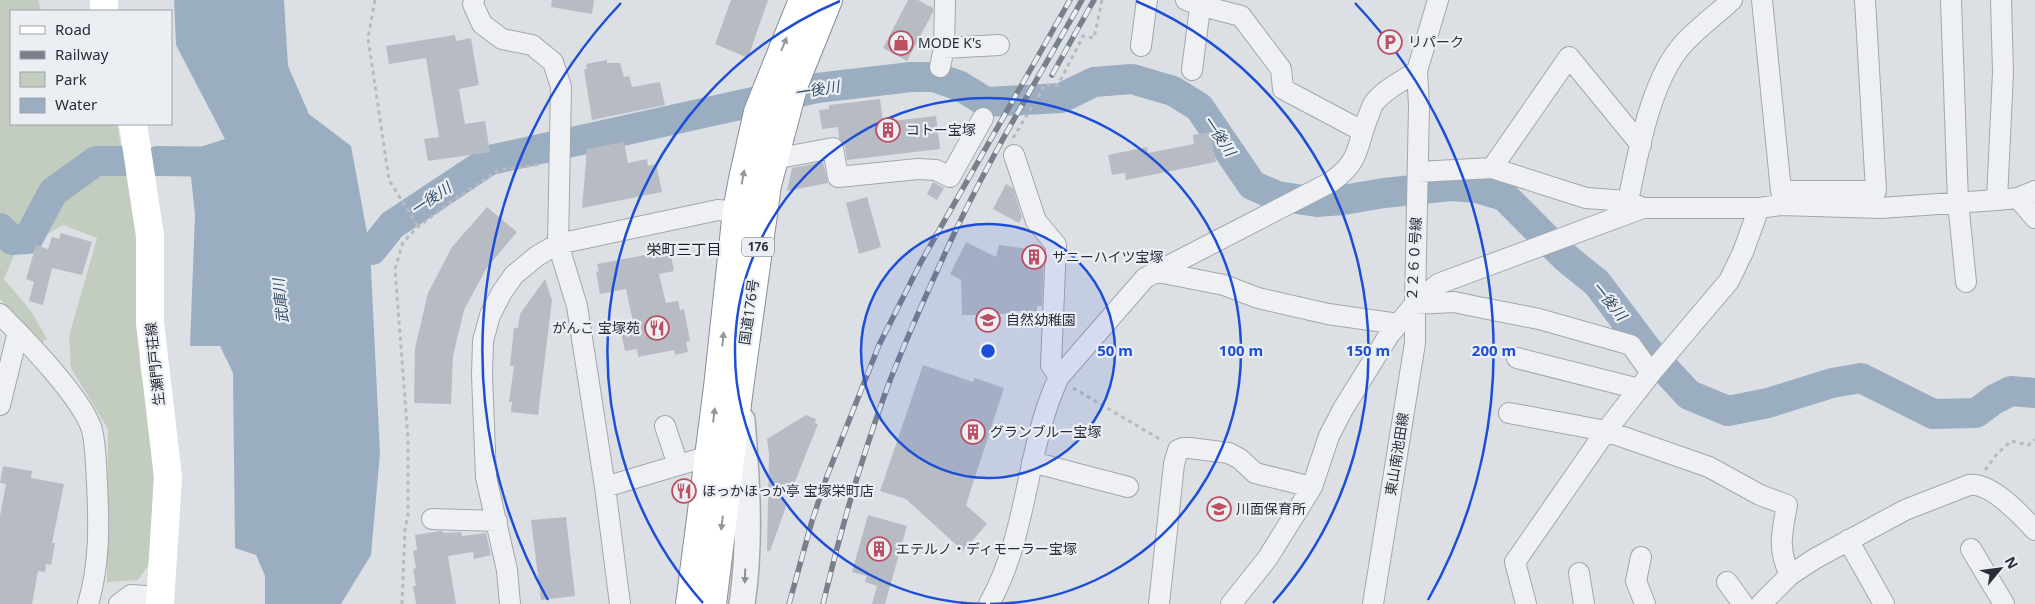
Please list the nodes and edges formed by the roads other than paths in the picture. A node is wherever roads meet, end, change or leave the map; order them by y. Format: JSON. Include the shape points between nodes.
{"nodes":[{"id":1,"x":474,"y":0,"type":"edge"},
{"id":2,"x":803,"y":0,"type":"edge"},
{"id":3,"x":828,"y":0,"type":"edge"},
{"id":4,"x":945,"y":0,"type":"edge"},
{"id":5,"x":1148,"y":0,"type":"edge"},
{"id":6,"x":1438,"y":0,"type":"edge"},
{"id":7,"x":1732,"y":0,"type":"edge"},
{"id":8,"x":1762,"y":0,"type":"edge"},
{"id":9,"x":1865,"y":0,"type":"edge"},
{"id":10,"x":1951,"y":0,"type":"edge"},
{"id":11,"x":2001,"y":0,"type":"edge"},
{"id":12,"x":1196,"y":2,"type":"edge"},
{"id":13,"x":999,"y":45,"type":"dead end"},
{"id":14,"x":1141,"y":46,"type":"dead end"},
{"id":15,"x":1192,"y":70,"type":"dead end"},
{"id":16,"x":1418,"y":71,"type":"junction"},
{"id":17,"x":983,"y":118,"type":"dead end"},
{"id":18,"x":133,"y":125,"type":"edge"},
{"id":19,"x":1362,"y":131,"type":"junction"},
{"id":20,"x":1640,"y":145,"type":"junction"},
{"id":21,"x":1014,"y":154,"type":"road end"},
{"id":22,"x":774,"y":159,"type":"junction"},
{"id":23,"x":1492,"y":168,"type":"junction"},
{"id":24,"x":1417,"y":183,"type":"junction"},
{"id":25,"x":2026,"y":194,"type":"edge"},
{"id":26,"x":1781,"y":198,"type":"junction"},
{"id":27,"x":1997,"y":200,"type":"junction"},
{"id":28,"x":1958,"y":202,"type":"junction"},
{"id":29,"x":1635,"y":204,"type":"junction"},
{"id":30,"x":1759,"y":208,"type":"junction"},
{"id":31,"x":750,"y":212,"type":"junction"},
{"id":32,"x":2035,"y":218,"type":"edge"},
{"id":33,"x":558,"y":244,"type":"junction"},
{"id":34,"x":1158,"y":272,"type":"junction"},
{"id":35,"x":1966,"y":282,"type":"dead end"},
{"id":36,"x":1415,"y":304,"type":"junction"},
{"id":37,"x":0,"y":314,"type":"edge"},
{"id":38,"x":1398,"y":324,"type":"junction"},
{"id":39,"x":18,"y":332,"type":"junction"},
{"id":40,"x":1517,"y":358,"type":"dead end"},
{"id":41,"x":1652,"y":373,"type":"junction"},
{"id":42,"x":1059,"y":377,"type":"junction"},
{"id":43,"x":739,"y":388,"type":"junction"},
{"id":44,"x":0,"y":404,"type":"edge"},
{"id":45,"x":1509,"y":413,"type":"dead end"},
{"id":46,"x":665,"y":426,"type":"dead end"},
{"id":47,"x":1606,"y":431,"type":"junction"},
{"id":48,"x":709,"y":456,"type":"junction"},
{"id":49,"x":1032,"y":462,"type":"junction"},
{"id":50,"x":678,"y":465,"type":"junction"},
{"id":51,"x":1128,"y":486,"type":"dead end"},
{"id":52,"x":605,"y":487,"type":"junction"},
{"id":53,"x":1312,"y":487,"type":"junction"},
{"id":54,"x":432,"y":519,"type":"dead end"},
{"id":55,"x":497,"y":521,"type":"junction"},
{"id":56,"x":2035,"y":530,"type":"edge"},
{"id":57,"x":699,"y":532,"type":"junction"},
{"id":58,"x":1848,"y":540,"type":"junction"},
{"id":59,"x":1971,"y":548,"type":"dead end"},
{"id":60,"x":1641,"y":557,"type":"dead end"},
{"id":61,"x":1579,"y":573,"type":"dead end"},
{"id":62,"x":1790,"y":574,"type":"junction"},
{"id":63,"x":1727,"y":582,"type":"dead end"},
{"id":64,"x":161,"y":600,"type":"edge"},
{"id":65,"x":88,"y":604,"type":"edge"},
{"id":66,"x":118,"y":604,"type":"edge"},
{"id":67,"x":510,"y":604,"type":"edge"},
{"id":68,"x":620,"y":604,"type":"edge"},
{"id":69,"x":680,"y":604,"type":"edge"},
{"id":70,"x":690,"y":604,"type":"edge"},
{"id":71,"x":712,"y":604,"type":"edge"},
{"id":72,"x":742,"y":604,"type":"edge"},
{"id":73,"x":989,"y":604,"type":"edge"},
{"id":74,"x":1158,"y":604,"type":"edge"},
{"id":75,"x":1232,"y":604,"type":"edge"},
{"id":76,"x":1373,"y":604,"type":"edge"},
{"id":77,"x":1526,"y":604,"type":"edge"},
{"id":78,"x":1584,"y":604,"type":"edge"},
{"id":79,"x":1645,"y":604,"type":"edge"},
{"id":80,"x":1743,"y":604,"type":"edge"},
{"id":81,"x":1761,"y":604,"type":"edge"},
{"id":82,"x":1884,"y":604,"type":"edge"},
{"id":83,"x":2004,"y":604,"type":"edge"}],
"edges":[{"from":1,"to":33,"type":"street","via":[[482,24],[502,39],[532,45],[553,62],[561,87]]},
{"from":31,"to":2,"type":"main road","name":"国道176号","number":"176","one_way":true,"via":[[747,156],[762,100]]},
{"from":3,"to":22,"type":"main road","name":"国道176号","number":"176","via":[[790,96]]},
{"from":4,"to":13,"type":"street","via":[[942,58]]},
{"from":5,"to":14,"type":"street"},
{"from":6,"to":16,"type":"street","name":"２２６０号線"},
{"from":7,"to":20,"type":"street","via":[[1679,49],[1662,78]]},
{"from":8,"to":26,"type":"street"},
{"from":9,"to":26,"type":"street","via":[[1876,190]]},
{"from":10,"to":28,"type":"street"},
{"from":11,"to":27,"type":"street","via":[[2003,72]]},
{"from":12,"to":15,"type":"street"},
{"from":12,"to":19,"type":"street","via":[[1241,16],[1281,69],[1283,89]]},
{"from":16,"to":19,"type":"street","via":[[1373,104]]},
{"from":16,"to":24,"type":"street","name":"２２６０号線"},
{"from":17,"to":22,"type":"street","via":[[950,177],[936,170],[918,168],[838,177],[833,148]]},
{"from":18,"to":64,"type":"main road","name":"生瀬門戸荘線","via":[[150,236],[150,323],[168,477]]},
{"from":19,"to":34,"type":"street","via":[[1358,150],[1348,169],[1331,182]]},
{"from":20,"to":23,"type":"street","via":[[1569,57]]},
{"from":20,"to":29,"type":"street"},
{"from":21,"to":42,"type":"street","via":[[1036,221],[1056,245],[1051,365]]},
{"from":22,"to":31,"type":"main road","name":"国道176号","number":"176"},
{"from":23,"to":24,"type":"street"},
{"from":23,"to":29,"type":"street","via":[[1586,198]]},
{"from":24,"to":36,"type":"street","name":"２２６０号線"},
{"from":25,"to":27,"type":"street"},
{"from":25,"to":32,"type":"street"},
{"from":26,"to":28,"type":"street","via":[[1880,208]]},
{"from":26,"to":30,"type":"street"},
{"from":27,"to":28,"type":"street"},
{"from":28,"to":35,"type":"street"},
{"from":29,"to":30,"type":"street"},
{"from":29,"to":36,"type":"street","via":[[1562,238],[1438,284]]},
{"from":30,"to":41,"type":"street","via":[[1729,281]]},
{"from":31,"to":33,"type":"street","via":[[718,210]]},
{"from":31,"to":43,"type":"main road","name":"国道176号","number":"176"},
{"from":48,"to":31,"type":"main road","name":"国道176号","number":"176","one_way":true},
{"from":33,"to":52,"type":"street","via":[[577,306]]},
{"from":33,"to":55,"type":"street","via":[[514,275],[490,315],[483,341],[486,477]]},
{"from":34,"to":38,"type":"street","via":[[1328,314]]},
{"from":34,"to":42,"type":"street","via":[[1145,278]]},
{"from":36,"to":38,"type":"street","name":"２２６０号線"},
{"from":36,"to":41,"type":"street","via":[[1454,302],[1539,319],[1631,345]]},
{"from":36,"to":76,"type":"street","name":"東山南池田線","via":[[1415,343]]},
{"from":37,"to":39,"type":"street"},
{"from":38,"to":53,"type":"street","name":"２２６０号線","via":[[1343,409],[1329,436]]},
{"from":39,"to":44,"type":"street"},
{"from":39,"to":65,"type":"street","via":[[75,400],[92,429],[100,536]]},
{"from":40,"to":41,"type":"street"},
{"from":41,"to":47,"type":"street"},
{"from":42,"to":49,"type":"street","via":[[1048,400]]},
{"from":43,"to":71,"type":"main road","name":"国道176号","number":"176","one_way":true},
{"from":43,"to":72,"type":"street","one_way":true,"via":[[748,488]]},
{"from":45,"to":47,"type":"street"},
{"from":46,"to":50,"type":"street"},
{"from":47,"to":62,"type":"street","via":[[1709,467],[1787,506],[1781,536],[1784,562]]},
{"from":47,"to":77,"type":"street","via":[[1515,562]]},
{"from":48,"to":50,"type":"street"},
{"from":48,"to":57,"type":"main road","name":"国道176号","number":"176"},
{"from":49,"to":51,"type":"street"},
{"from":49,"to":73,"type":"street","via":[[1014,546]]},
{"from":50,"to":52,"type":"street"},
{"from":52,"to":68,"type":"street"},
{"from":53,"to":74,"type":"street","via":[[1255,474],[1240,458],[1229,453],[1190,448],[1178,450]]},
{"from":53,"to":75,"type":"street","name":"２２６０号線","via":[[1267,559]]},
{"from":54,"to":55,"type":"street"},
{"from":55,"to":67,"type":"street"},
{"from":56,"to":58,"type":"street","via":[[2001,498],[1974,484],[1905,510]]},
{"from":57,"to":69,"type":"street"},
{"from":57,"to":70,"type":"main road","name":"国道176号","number":"176"},
{"from":58,"to":62,"type":"street"},
{"from":58,"to":82,"type":"street"},
{"from":59,"to":83,"type":"street"},
{"from":60,"to":79,"type":"street","via":[[1636,581]]},
{"from":61,"to":78,"type":"street"},
{"from":62,"to":81,"type":"street"},
{"from":63,"to":80,"type":"street"},
{"from":64,"to":66,"type":"street","via":[[131,596]]}]}
